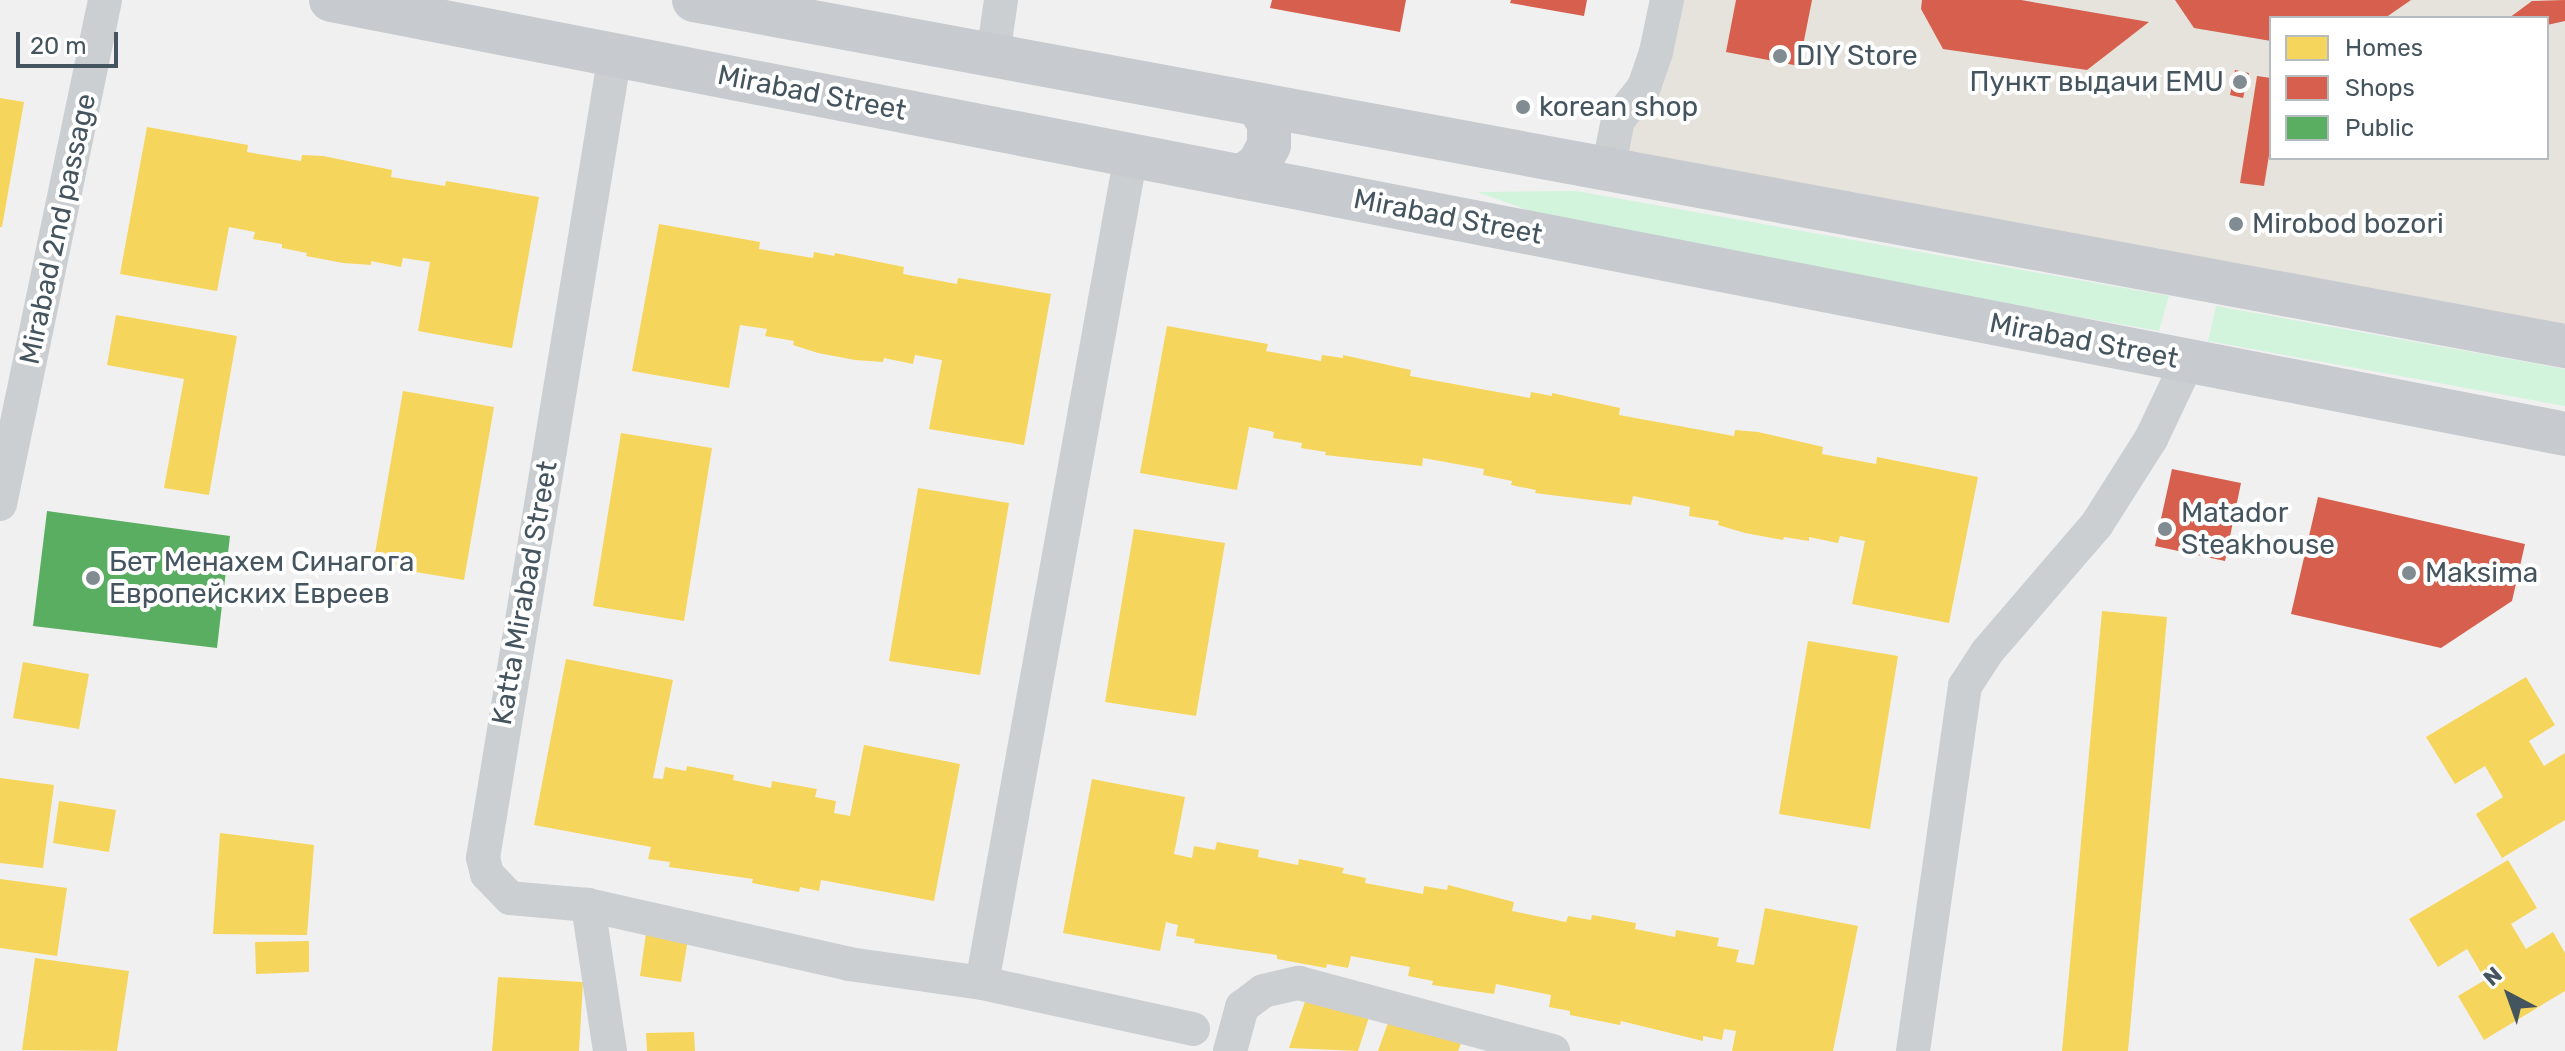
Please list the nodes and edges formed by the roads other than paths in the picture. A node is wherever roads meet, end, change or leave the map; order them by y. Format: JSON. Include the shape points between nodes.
{"nodes":[{"id":1,"x":105,"y":0,"type":"edge"},
{"id":2,"x":331,"y":0,"type":"edge"},
{"id":3,"x":694,"y":0,"type":"edge"},
{"id":4,"x":1001,"y":0,"type":"edge"},
{"id":5,"x":1667,"y":0,"type":"edge"},
{"id":6,"x":615,"y":55,"type":"junction"},
{"id":7,"x":993,"y":55,"type":"junction"},
{"id":8,"x":1257,"y":104,"type":"junction"},
{"id":9,"x":1131,"y":155,"type":"junction"},
{"id":10,"x":1608,"y":169,"type":"junction"},
{"id":11,"x":1242,"y":177,"type":"junction"},
{"id":12,"x":2565,"y":346,"type":"edge"},
{"id":13,"x":2188,"y":361,"type":"junction"},
{"id":14,"x":2565,"y":434,"type":"edge"},
{"id":15,"x":0,"y":504,"type":"edge"},
{"id":16,"x":588,"y":905,"type":"junction"},
{"id":17,"x":982,"y":983,"type":"junction"},
{"id":18,"x":1193,"y":1029,"type":"dead end"},
{"id":19,"x":610,"y":1051,"type":"edge"},
{"id":20,"x":1230,"y":1051,"type":"edge"},
{"id":21,"x":1553,"y":1051,"type":"edge"},
{"id":22,"x":1913,"y":1051,"type":"edge"}],
"edges":[{"from":1,"to":15,"type":"street","name":"Mirabad 2nd passage"},
{"from":2,"to":6,"type":"main road","name":"Mirabad Street"},
{"from":3,"to":7,"type":"main road"},
{"from":4,"to":7,"type":"street"},
{"from":5,"to":10,"type":"street","via":[[1644,87],[1618,120]]},
{"from":6,"to":9,"type":"main road","name":"Mirabad Street"},
{"from":6,"to":16,"type":"street","name":"Katta Mirabad Street","via":[[483,840],[487,874],[510,898]]},
{"from":7,"to":8,"type":"main road"},
{"from":8,"to":10,"type":"main road"},
{"from":8,"to":11,"type":"main road","via":[[1269,123],[1269,145],[1259,164]]},
{"from":9,"to":11,"type":"main road","name":"Mirabad Street"},
{"from":9,"to":17,"type":"street"},
{"from":10,"to":12,"type":"main road"},
{"from":11,"to":13,"type":"main road","name":"Mirabad Street"},
{"from":13,"to":14,"type":"main road","name":"Mirabad Street"},
{"from":13,"to":22,"type":"street","via":[[2151,439],[2097,524],[1987,652],[1965,686]]},
{"from":16,"to":17,"type":"street","name":"Katta Mirabad Street","via":[[849,964]]},
{"from":16,"to":19,"type":"street"},
{"from":17,"to":18,"type":"street","name":"Katta Mirabad Street"},
{"from":20,"to":21,"type":"street","via":[[1242,1007],[1263,991],[1299,983]]}]}
